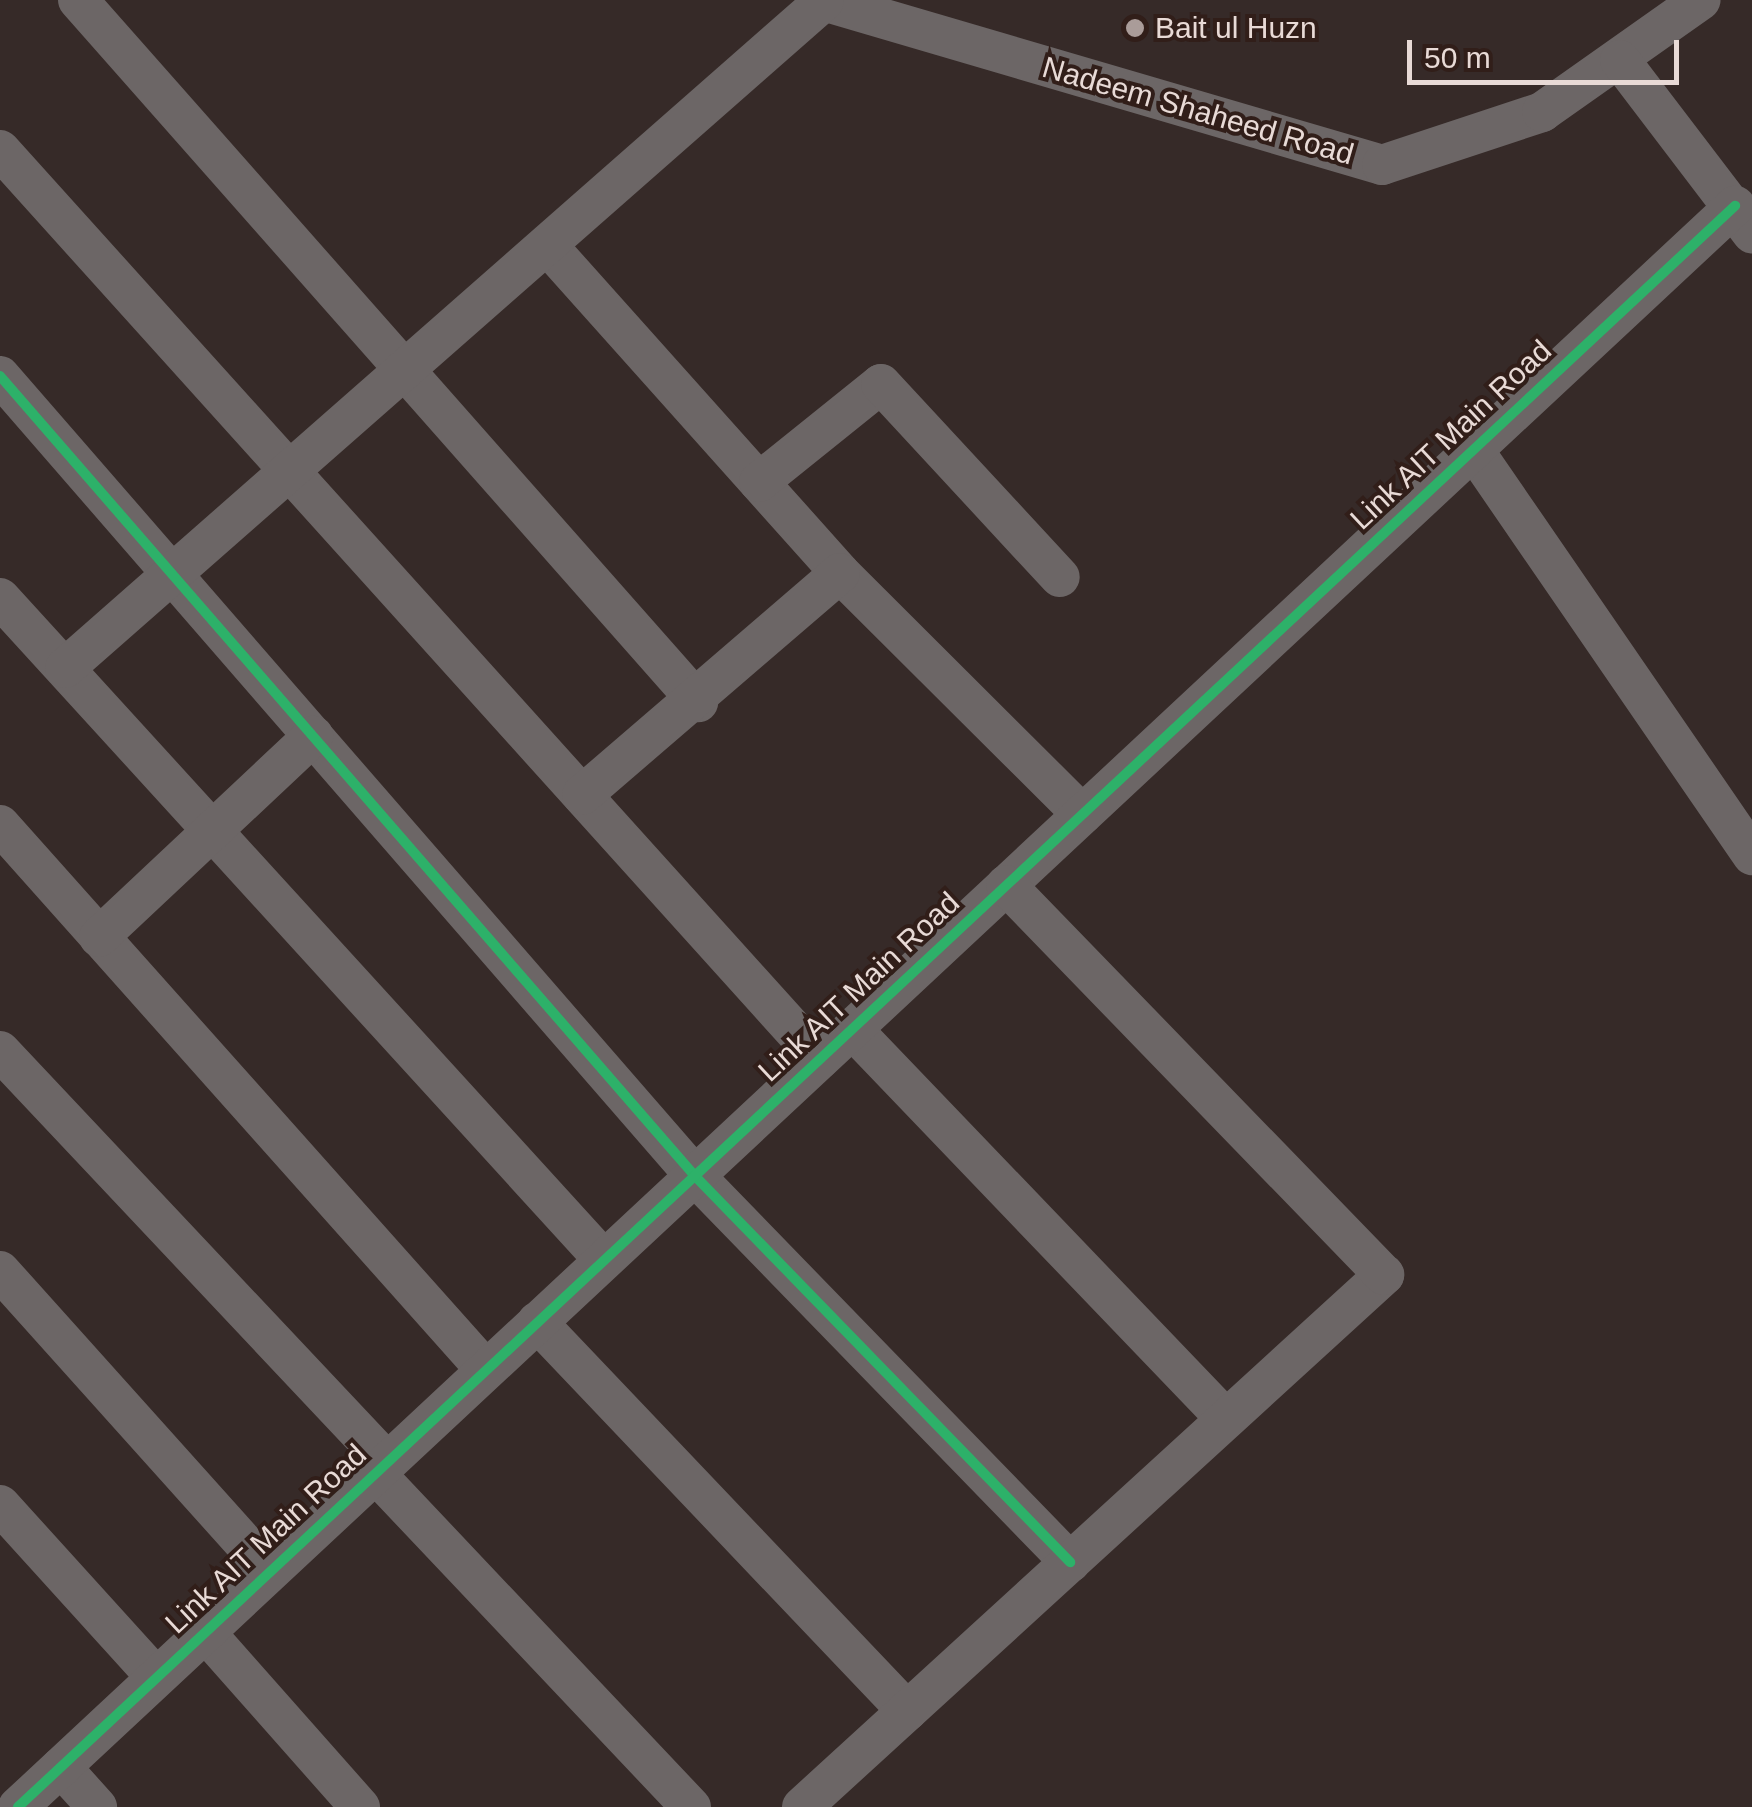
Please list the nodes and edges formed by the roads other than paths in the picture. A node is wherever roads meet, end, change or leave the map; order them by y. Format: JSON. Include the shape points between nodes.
{"nodes":[{"id":1,"x":78,"y":0,"type":"edge"},
{"id":2,"x":1701,"y":0,"type":"edge"},
{"id":3,"x":822,"y":1,"type":"edge"},
{"id":4,"x":1620,"y":60,"type":"junction"},
{"id":5,"x":0,"y":150,"type":"edge"},
{"id":6,"x":1744,"y":219,"type":"edge"},
{"id":7,"x":546,"y":245,"type":"junction"},
{"id":8,"x":404,"y":368,"type":"junction"},
{"id":9,"x":0,"y":376,"type":"edge"},
{"id":10,"x":1473,"y":449,"type":"junction"},
{"id":11,"x":290,"y":470,"type":"junction"},
{"id":12,"x":759,"y":482,"type":"junction"},
{"id":13,"x":171,"y":573,"type":"junction"},
{"id":14,"x":840,"y":573,"type":"junction"},
{"id":15,"x":1060,"y":577,"type":"dead end"},
{"id":16,"x":0,"y":598,"type":"edge"},
{"id":17,"x":64,"y":668,"type":"junction"},
{"id":18,"x":698,"y":702,"type":"junction"},
{"id":19,"x":313,"y":736,"type":"junction"},
{"id":20,"x":582,"y":795,"type":"junction"},
{"id":21,"x":1082,"y":814,"type":"junction"},
{"id":22,"x":0,"y":825,"type":"edge"},
{"id":23,"x":212,"y":830,"type":"junction"},
{"id":24,"x":1752,"y":856,"type":"edge"},
{"id":25,"x":1006,"y":884,"type":"junction"},
{"id":26,"x":100,"y":936,"type":"junction"},
{"id":27,"x":852,"y":1029,"type":"junction"},
{"id":28,"x":0,"y":1051,"type":"edge"},
{"id":29,"x":820,"y":1058,"type":"junction"},
{"id":30,"x":694,"y":1175,"type":"junction"},
{"id":31,"x":604,"y":1260,"type":"junction"},
{"id":32,"x":0,"y":1271,"type":"edge"},
{"id":33,"x":537,"y":1322,"type":"junction"},
{"id":34,"x":486,"y":1370,"type":"junction"},
{"id":35,"x":1226,"y":1419,"type":"junction"},
{"id":36,"x":381,"y":1468,"type":"junction"},
{"id":37,"x":0,"y":1506,"type":"edge"},
{"id":38,"x":1070,"y":1562,"type":"junction"},
{"id":39,"x":270,"y":1572,"type":"junction"},
{"id":40,"x":204,"y":1632,"type":"junction"},
{"id":41,"x":154,"y":1675,"type":"junction"},
{"id":42,"x":907,"y":1711,"type":"junction"},
{"id":43,"x":61,"y":1767,"type":"junction"},
{"id":44,"x":18,"y":1807,"type":"edge"},
{"id":45,"x":97,"y":1807,"type":"edge"},
{"id":46,"x":360,"y":1807,"type":"edge"},
{"id":47,"x":691,"y":1807,"type":"edge"},
{"id":48,"x":802,"y":1807,"type":"edge"}],
"edges":[{"from":1,"to":8,"type":"street"},
{"from":2,"to":4,"type":"street","name":"Nadeem Shaheed Road"},
{"from":3,"to":4,"type":"street","name":"Nadeem Shaheed Road","via":[[1382,165],[1542,112]]},
{"from":3,"to":7,"type":"street"},
{"from":4,"to":6,"type":"street"},
{"from":5,"to":11,"type":"street"},
{"from":6,"to":10,"type":"street","name":"Link AIT Main Road"},
{"from":7,"to":8,"type":"street"},
{"from":7,"to":12,"type":"street"},
{"from":8,"to":11,"type":"street"},
{"from":8,"to":18,"type":"street"},
{"from":9,"to":13,"type":"street"},
{"from":10,"to":21,"type":"street","name":"Link AIT Main Road"},
{"from":10,"to":24,"type":"street"},
{"from":11,"to":13,"type":"street"},
{"from":11,"to":20,"type":"street"},
{"from":12,"to":14,"type":"street"},
{"from":12,"to":15,"type":"street","via":[[881,384]]},
{"from":13,"to":17,"type":"street"},
{"from":13,"to":19,"type":"street"},
{"from":14,"to":18,"type":"street"},
{"from":14,"to":21,"type":"street"},
{"from":16,"to":17,"type":"street"},
{"from":17,"to":23,"type":"street"},
{"from":18,"to":20,"type":"street"},
{"from":19,"to":23,"type":"street"},
{"from":19,"to":30,"type":"street"},
{"from":20,"to":29,"type":"street"},
{"from":21,"to":25,"type":"street","name":"Link AIT Main Road"},
{"from":22,"to":26,"type":"street"},
{"from":23,"to":26,"type":"street"},
{"from":23,"to":31,"type":"street"},
{"from":25,"to":27,"type":"street","name":"Link AIT Main Road"},
{"from":25,"to":35,"type":"street","via":[[1384,1274]]},
{"from":26,"to":34,"type":"street"},
{"from":27,"to":29,"type":"street","name":"Link AIT Main Road"},
{"from":27,"to":35,"type":"street"},
{"from":28,"to":36,"type":"street"},
{"from":29,"to":30,"type":"street","name":"Link AIT Main Road"},
{"from":30,"to":31,"type":"street","name":"Link AIT Main Road"},
{"from":30,"to":38,"type":"street"},
{"from":31,"to":33,"type":"street","name":"Link AIT Main Road"},
{"from":32,"to":39,"type":"street"},
{"from":33,"to":34,"type":"street","name":"Link AIT Main Road"},
{"from":33,"to":42,"type":"street"},
{"from":34,"to":36,"type":"street","name":"Link AIT Main Road"},
{"from":35,"to":38,"type":"street"},
{"from":36,"to":39,"type":"street","name":"Link AIT Main Road"},
{"from":36,"to":47,"type":"street"},
{"from":37,"to":41,"type":"street"},
{"from":38,"to":42,"type":"street"},
{"from":39,"to":40,"type":"street","name":"Link AIT Main Road"},
{"from":40,"to":41,"type":"street","name":"Link AIT Main Road"},
{"from":40,"to":46,"type":"street"},
{"from":41,"to":43,"type":"street","name":"Link AIT Main Road"},
{"from":42,"to":48,"type":"street"},
{"from":43,"to":44,"type":"street","name":"Link AIT Main Road"},
{"from":43,"to":45,"type":"street"}]}
